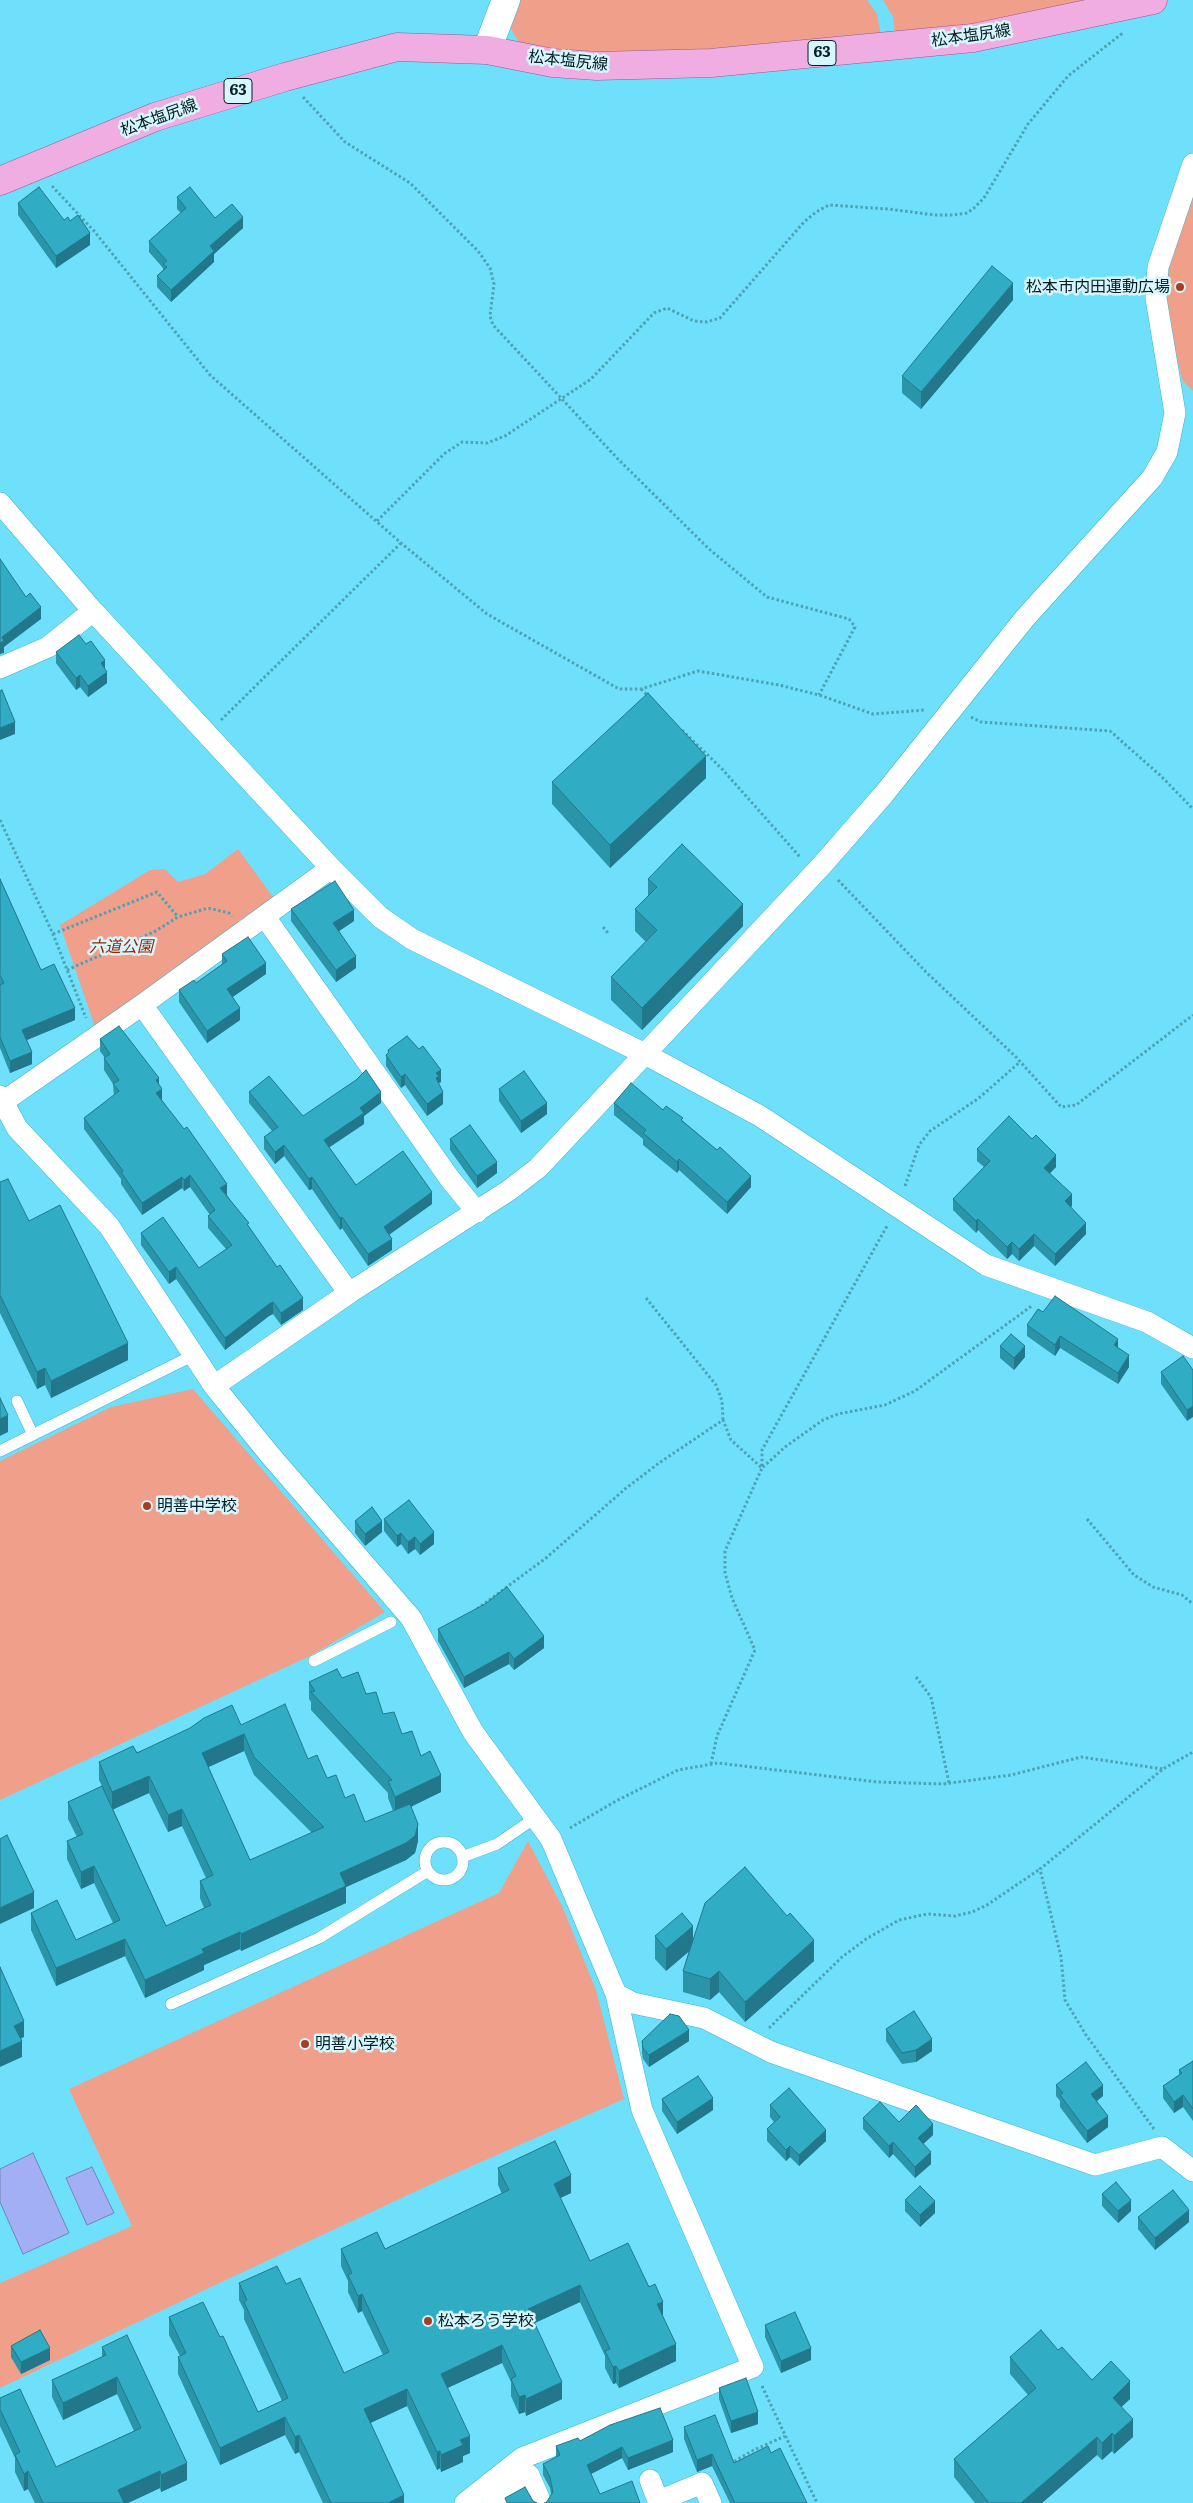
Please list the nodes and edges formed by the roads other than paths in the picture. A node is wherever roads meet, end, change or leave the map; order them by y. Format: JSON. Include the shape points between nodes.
{"nodes":[{"id":1,"x":506,"y":0,"type":"edge"},
{"id":2,"x":1154,"y":0,"type":"edge"},
{"id":3,"x":487,"y":50,"type":"junction"},
{"id":4,"x":1193,"y":164,"type":"edge"},
{"id":5,"x":0,"y":181,"type":"edge"},
{"id":6,"x":0,"y":503,"type":"edge"},
{"id":7,"x":93,"y":611,"type":"junction"},
{"id":8,"x":0,"y":668,"type":"edge"},
{"id":9,"x":330,"y":868,"type":"junction"},
{"id":10,"x":265,"y":917,"type":"junction"},
{"id":11,"x":142,"y":1005,"type":"junction"},
{"id":12,"x":643,"y":1053,"type":"junction"},
{"id":13,"x":1,"y":1101,"type":"edge"},
{"id":14,"x":476,"y":1212,"type":"junction"},
{"id":15,"x":349,"y":1293,"type":"junction"},
{"id":16,"x":1193,"y":1348,"type":"edge"},
{"id":17,"x":194,"y":1355,"type":"junction"},
{"id":18,"x":214,"y":1386,"type":"junction"},
{"id":19,"x":17,"y":1401,"type":"dead end"},
{"id":20,"x":33,"y":1435,"type":"junction"},
{"id":21,"x":0,"y":1451,"type":"edge"},
{"id":22,"x":399,"y":1618,"type":"junction"},
{"id":23,"x":314,"y":1662,"type":"dead end"},
{"id":24,"x":535,"y":1818,"type":"junction"},
{"id":25,"x":462,"y":1857,"type":"junction"},
{"id":26,"x":428,"y":1871,"type":"junction"},
{"id":27,"x":616,"y":1994,"type":"junction"},
{"id":28,"x":171,"y":2004,"type":"dead end"},
{"id":29,"x":1193,"y":2171,"type":"edge"},
{"id":30,"x":650,"y":2480,"type":"dead end"},
{"id":31,"x":659,"y":2502,"type":"edge"},
{"id":32,"x":465,"y":2503,"type":"edge"},
{"id":33,"x":494,"y":2503,"type":"edge"},
{"id":34,"x":541,"y":2503,"type":"edge"},
{"id":35,"x":711,"y":2503,"type":"edge"}],
"edges":[{"from":1,"to":3,"type":"street"},
{"from":2,"to":3,"type":"main road","name":"松本塩尻線","number":"63","via":[[973,38],[711,63],[597,66],[552,63]]},
{"from":3,"to":5,"type":"main road","name":"松本塩尻線","number":"63","via":[[397,47],[285,77],[154,117]]},
{"from":4,"to":12,"type":"street","via":[[1158,267],[1156,298],[1175,413],[1167,452],[1152,478],[1025,618],[884,794]]},
{"from":6,"to":7,"type":"street"},
{"from":7,"to":8,"type":"street","via":[[48,647]]},
{"from":7,"to":9,"type":"street"},
{"from":9,"to":10,"type":"street"},
{"from":9,"to":12,"type":"street","via":[[380,917],[412,939]]},
{"from":10,"to":11,"type":"street"},
{"from":10,"to":14,"type":"street"},
{"from":11,"to":13,"type":"street"},
{"from":11,"to":15,"type":"street"},
{"from":12,"to":14,"type":"street","via":[[538,1168]]},
{"from":12,"to":16,"type":"street","via":[[760,1116],[986,1266],[1147,1322]]},
{"from":13,"to":17,"type":"street","via":[[17,1128],[109,1226]]},
{"from":14,"to":15,"type":"street"},
{"from":15,"to":18,"type":"street"},
{"from":17,"to":18,"type":"street"},
{"from":17,"to":20,"type":"lane"},
{"from":18,"to":22,"type":"street"},
{"from":19,"to":20,"type":"lane"},
{"from":20,"to":21,"type":"lane"},
{"from":22,"to":23,"type":"lane"},
{"from":22,"to":24,"type":"street","via":[[473,1732]]},
{"from":24,"to":25,"type":"lane","via":[[497,1844]]},
{"from":24,"to":27,"type":"street","via":[[551,1839]]},
{"from":25,"to":26,"type":"lane","via":[[459,1872],[449,1879],[437,1878]]},
{"from":25,"to":26,"type":"lane","via":[[454,1844],[436,1844],[427,1852]]},
{"from":26,"to":28,"type":"lane","via":[[319,1938]]},
{"from":27,"to":29,"type":"street","via":[[633,2003],[704,2018],[771,2052],[1095,2165],[1162,2147]]},
{"from":27,"to":32,"type":"street","via":[[642,2110],[753,2367],[522,2458]]},
{"from":30,"to":31,"type":"street"},
{"from":31,"to":35,"type":"street","via":[[702,2483]]},
{"from":33,"to":34,"type":"street","via":[[529,2475]]}]}
